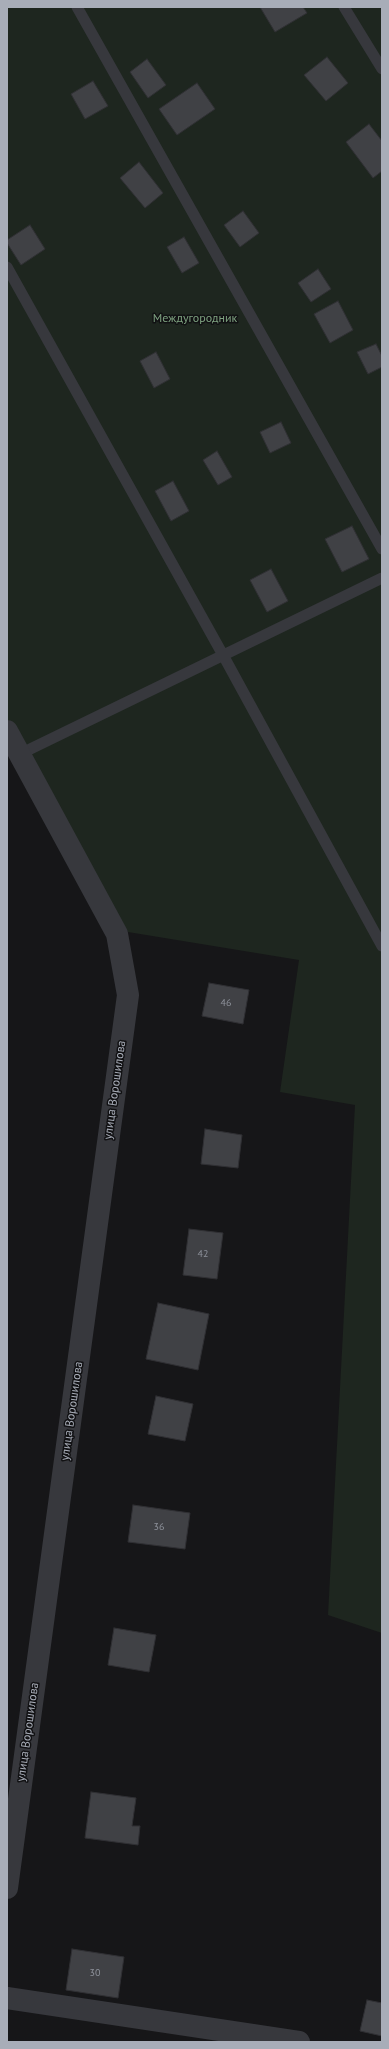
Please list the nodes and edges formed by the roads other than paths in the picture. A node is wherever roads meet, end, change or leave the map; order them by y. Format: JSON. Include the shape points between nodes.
{"nodes":[{"id":1,"x":77,"y":7,"type":"edge"},
{"id":2,"x":344,"y":7,"type":"edge"},
{"id":3,"x":382,"y":69,"type":"edge"},
{"id":4,"x":7,"y":267,"type":"edge"},
{"id":5,"x":382,"y":549,"type":"edge"},
{"id":6,"x":382,"y":578,"type":"edge"},
{"id":7,"x":223,"y":655,"type":"junction"},
{"id":8,"x":7,"y":731,"type":"edge"},
{"id":9,"x":20,"y":754,"type":"junction"},
{"id":10,"x":382,"y":946,"type":"edge"},
{"id":11,"x":7,"y":1888,"type":"edge"},
{"id":12,"x":7,"y":1998,"type":"edge"},
{"id":13,"x":299,"y":2042,"type":"edge"}],
"edges":[{"from":1,"to":5,"type":"lane"},
{"from":2,"to":3,"type":"lane"},
{"from":4,"to":7,"type":"lane"},
{"from":6,"to":7,"type":"lane"},
{"from":7,"to":9,"type":"lane"},
{"from":7,"to":10,"type":"lane"},
{"from":8,"to":9,"type":"street","name":"улица Ворошилова"},
{"from":9,"to":11,"type":"street","name":"улица Ворошилова","via":[[117,934],[128,995]]},
{"from":12,"to":13,"type":"street"}]}
